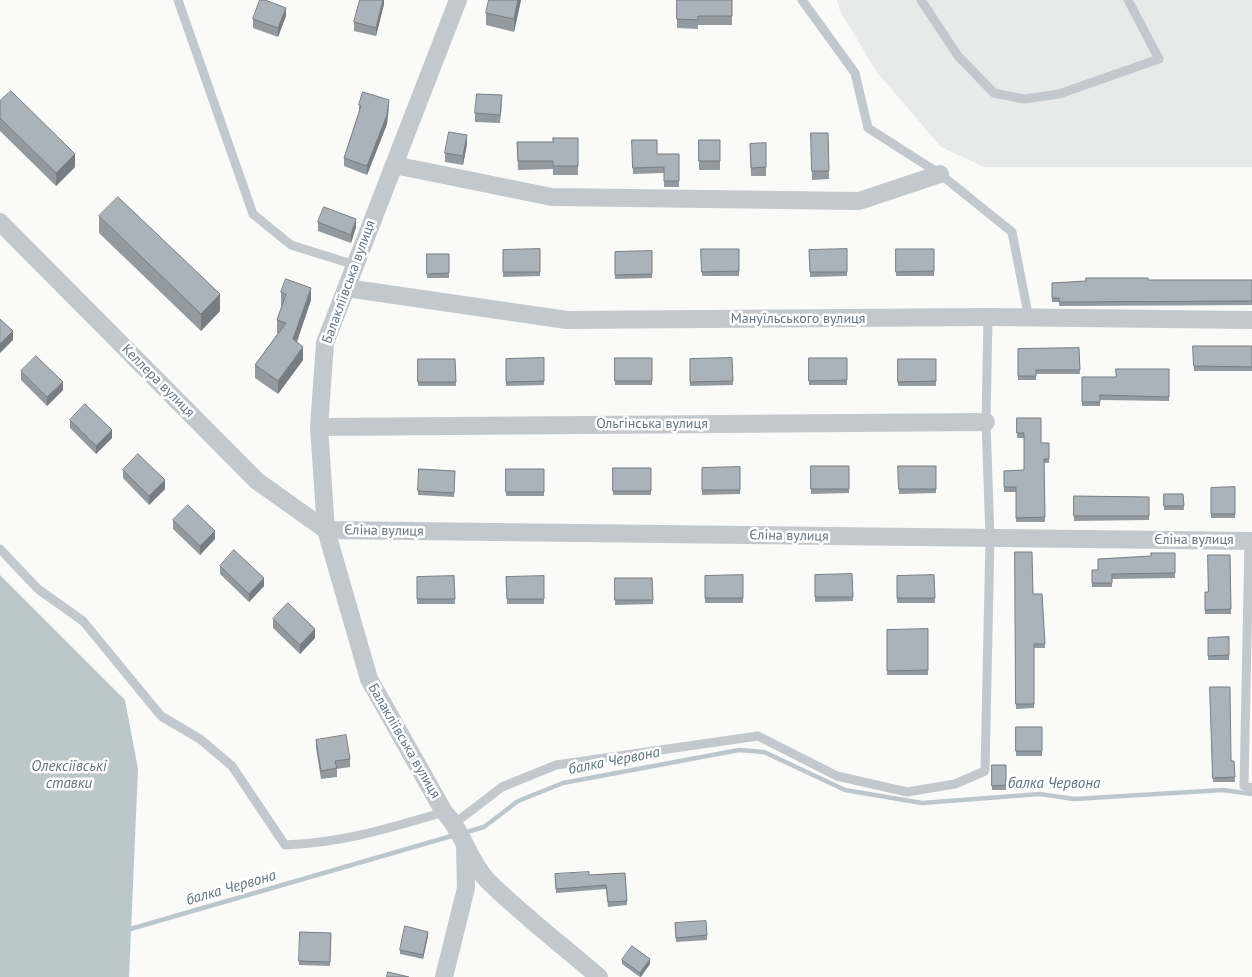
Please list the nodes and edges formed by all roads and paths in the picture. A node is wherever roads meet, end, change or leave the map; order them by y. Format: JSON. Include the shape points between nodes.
{"nodes":[{"id":1,"x":178,"y":0,"type":"edge"},
{"id":2,"x":458,"y":0,"type":"edge"},
{"id":3,"x":802,"y":0,"type":"edge"},
{"id":4,"x":921,"y":0,"type":"edge"},
{"id":5,"x":1128,"y":0,"type":"edge"},
{"id":6,"x":394,"y":165,"type":"junction"},
{"id":7,"x":940,"y":174,"type":"junction"},
{"id":8,"x":0,"y":222,"type":"edge"},
{"id":9,"x":355,"y":265,"type":"junction"},
{"id":10,"x":346,"y":288,"type":"junction"},
{"id":11,"x":988,"y":317,"type":"junction"},
{"id":12,"x":1029,"y":319,"type":"junction"},
{"id":13,"x":1252,"y":320,"type":"edge"},
{"id":14,"x":986,"y":422,"type":"junction"},
{"id":15,"x":319,"y":426,"type":"junction"},
{"id":16,"x":326,"y":530,"type":"junction"},
{"id":17,"x":990,"y":538,"type":"junction"},
{"id":18,"x":1251,"y":541,"type":"edge"},
{"id":19,"x":0,"y":549,"type":"edge"},
{"id":20,"x":1252,"y":788,"type":"edge"},
{"id":21,"x":450,"y":818,"type":"junction"},
{"id":22,"x":465,"y":846,"type":"junction"},
{"id":23,"x":444,"y":977,"type":"edge"},
{"id":24,"x":599,"y":977,"type":"edge"}],
"edges":[{"from":1,"to":9,"type":"lane","via":[[253,214],[291,245]]},
{"from":2,"to":6,"type":"street","name":"Балакліївська вулиця"},
{"from":3,"to":7,"type":"lane","via":[[855,73],[868,128]]},
{"from":4,"to":5,"type":"lane","via":[[958,56],[994,93],[1024,98],[1059,94],[1159,59]]},
{"from":6,"to":7,"type":"street","via":[[552,197],[859,201]]},
{"from":6,"to":9,"type":"street","name":"Балакліївська вулиця"},
{"from":7,"to":12,"type":"lane","via":[[1012,232]]},
{"from":8,"to":16,"type":"street","name":"Келлера вулиця","via":[[257,481]]},
{"from":9,"to":10,"type":"street","name":"Балакліївська вулиця"},
{"from":10,"to":11,"type":"street","name":"Мануїльського вулиця","via":[[567,320]]},
{"from":10,"to":15,"type":"street","name":"Балакліївська вулиця","via":[[325,343]]},
{"from":11,"to":12,"type":"street","name":"Мануїльського вулиця"},
{"from":11,"to":14,"type":"lane"},
{"from":12,"to":13,"type":"street","name":"Мануїльського вулиця"},
{"from":14,"to":15,"type":"street","name":"Ольгінська вулиця"},
{"from":14,"to":17,"type":"lane"},
{"from":15,"to":16,"type":"street","name":"Балакліївська вулиця"},
{"from":16,"to":17,"type":"street","name":"Єліна вулиця"},
{"from":16,"to":21,"type":"street","name":"Балакліївська вулиця","via":[[369,679]]},
{"from":17,"to":18,"type":"street","name":"Єліна вулиця"},
{"from":17,"to":21,"type":"lane","via":[[985,771],[955,784],[907,792],[837,776],[758,736],[556,765],[502,787]]},
{"from":18,"to":20,"type":"lane","via":[[1244,786]]},
{"from":19,"to":21,"type":"lane","via":[[38,589],[83,621],[161,716],[200,739],[232,766],[284,846],[322,844]]},
{"from":21,"to":22,"type":"street","name":"Балакліївська вулиця"},
{"from":22,"to":23,"type":"street","via":[[466,888]]},
{"from":22,"to":24,"type":"street","via":[[486,878]]}]}
